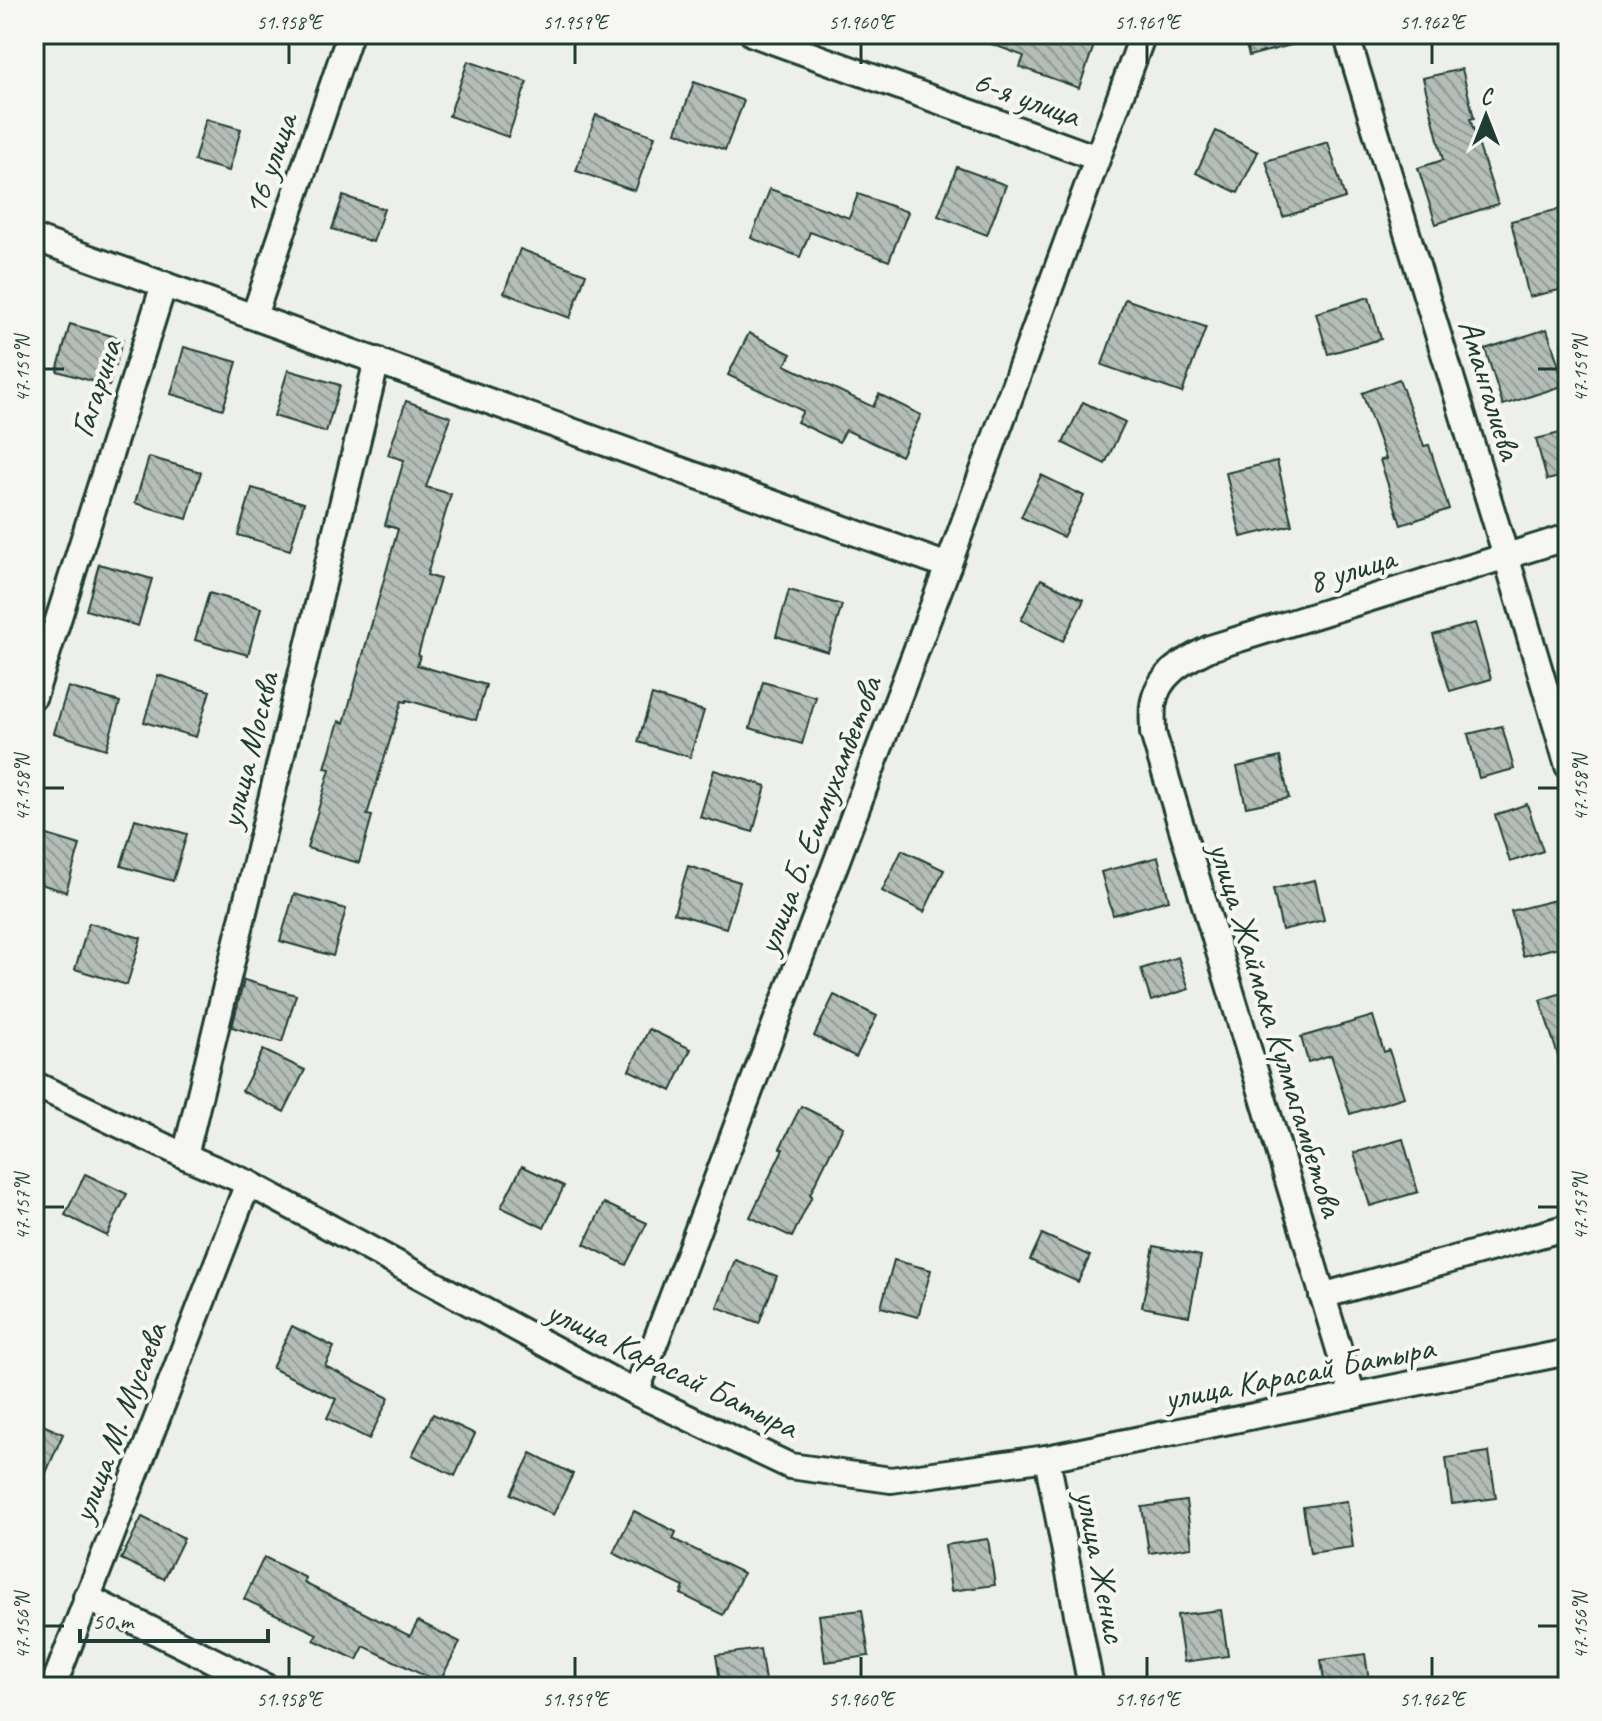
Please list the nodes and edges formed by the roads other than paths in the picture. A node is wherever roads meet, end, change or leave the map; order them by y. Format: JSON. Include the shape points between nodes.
{"nodes":[{"id":1,"x":350,"y":34,"type":"edge"},
{"id":2,"x":753,"y":34,"type":"edge"},
{"id":3,"x":1143,"y":34,"type":"edge"},
{"id":4,"x":1346,"y":34,"type":"edge"},
{"id":5,"x":1097,"y":158,"type":"junction"},
{"id":6,"x":34,"y":238,"type":"edge"},
{"id":7,"x":164,"y":284,"type":"junction"},
{"id":8,"x":254,"y":316,"type":"junction"},
{"id":9,"x":377,"y":360,"type":"junction"},
{"id":10,"x":1568,"y":537,"type":"edge"},
{"id":11,"x":1506,"y":556,"type":"junction"},
{"id":12,"x":948,"y":566,"type":"junction"},
{"id":13,"x":1162,"y":681,"type":"joint"},
{"id":14,"x":34,"y":696,"type":"edge"},
{"id":15,"x":1568,"y":766,"type":"edge"},
{"id":16,"x":34,"y":1084,"type":"edge"},
{"id":17,"x":185,"y":1156,"type":"junction"},
{"id":18,"x":248,"y":1183,"type":"junction"},
{"id":19,"x":1568,"y":1227,"type":"edge"},
{"id":20,"x":1322,"y":1296,"type":"junction"},
{"id":21,"x":1568,"y":1352,"type":"edge"},
{"id":22,"x":636,"y":1393,"type":"junction"},
{"id":23,"x":1353,"y":1396,"type":"junction"},
{"id":24,"x":1047,"y":1458,"type":"junction"},
{"id":25,"x":86,"y":1597,"type":"junction"},
{"id":26,"x":53,"y":1687,"type":"edge"},
{"id":27,"x":266,"y":1687,"type":"edge"},
{"id":28,"x":1091,"y":1687,"type":"edge"}],
"edges":[{"from":1,"to":8,"type":"street","name":"16 улица"},
{"from":2,"to":5,"type":"street","name":"6-я улица"},
{"from":3,"to":5,"type":"street","name":"улица Б. Ешмухамбетова"},
{"from":4,"to":11,"type":"street","name":"Амангалиева"},
{"from":5,"to":12,"type":"street","name":"улица Б. Ешмухамбетова"},
{"from":6,"to":7,"type":"street"},
{"from":7,"to":8,"type":"street"},
{"from":7,"to":14,"type":"street","name":"Гагарина"},
{"from":8,"to":9,"type":"street"},
{"from":9,"to":12,"type":"street"},
{"from":9,"to":17,"type":"street","name":"улица Москва"},
{"from":10,"to":11,"type":"street","name":"8 улица"},
{"from":11,"to":13,"type":"street","name":"8 улица","via":[[1210,648],[1180,663]]},
{"from":11,"to":15,"type":"street","name":"Амангалиева"},
{"from":12,"to":22,"type":"street","name":"улица Б. Ешмухамбетова"},
{"from":13,"to":20,"type":"street","name":"улица Жаймака Кулмагамбетова","via":[[1153,704],[1153,733]]},
{"from":16,"to":17,"type":"street","name":"улица Карасай Батыра"},
{"from":17,"to":18,"type":"street","name":"улица Карасай Батыра"},
{"from":18,"to":22,"type":"street","name":"улица Карасай Батыра"},
{"from":18,"to":25,"type":"street","name":"улица М. Мусаева"},
{"from":19,"to":20,"type":"street"},
{"from":20,"to":23,"type":"street","name":"улица Жаймака Кулмагамбетова"},
{"from":21,"to":23,"type":"street","name":"улица Карасай Батыра"},
{"from":22,"to":24,"type":"street","name":"улица Карасай Батыра","via":[[790,1466],[891,1480]]},
{"from":23,"to":24,"type":"street","name":"улица Карасай Батыра"},
{"from":24,"to":28,"type":"street","name":"улица Женис"},
{"from":25,"to":26,"type":"street","name":"улица М. Мусаева"},
{"from":25,"to":27,"type":"street"}]}
